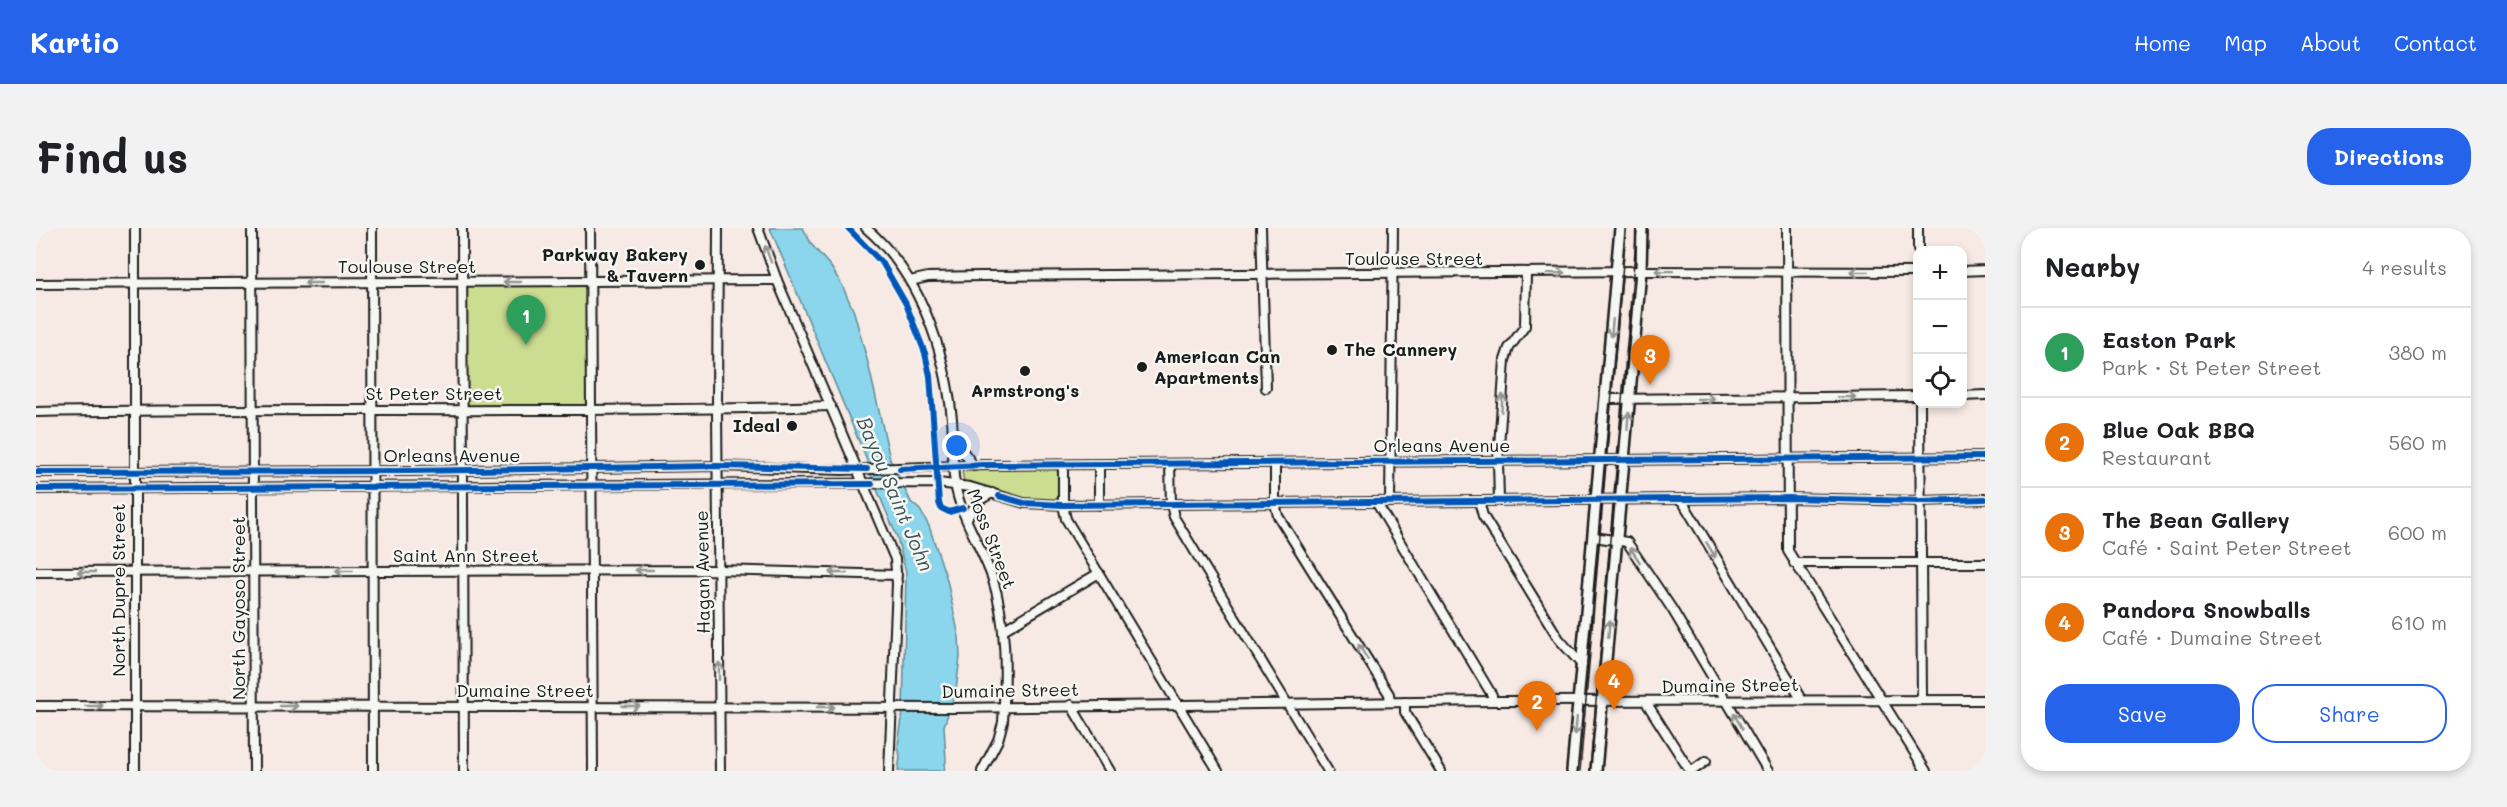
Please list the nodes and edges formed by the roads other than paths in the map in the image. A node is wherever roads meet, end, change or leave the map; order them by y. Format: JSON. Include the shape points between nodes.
{"nodes":[{"id":1,"x":135,"y":228,"type":"edge"},
{"id":2,"x":252,"y":228,"type":"edge"},
{"id":3,"x":372,"y":228,"type":"edge"},
{"id":4,"x":462,"y":228,"type":"edge"},
{"id":5,"x":590,"y":228,"type":"edge"},
{"id":6,"x":718,"y":228,"type":"edge"},
{"id":7,"x":758,"y":228,"type":"edge"},
{"id":8,"x":866,"y":228,"type":"edge"},
{"id":9,"x":1261,"y":228,"type":"edge"},
{"id":10,"x":1393,"y":228,"type":"edge"},
{"id":11,"x":1620,"y":228,"type":"edge"},
{"id":12,"x":1642,"y":228,"type":"edge"},
{"id":13,"x":1787,"y":228,"type":"edge"},
{"id":14,"x":1918,"y":228,"type":"edge"},
{"id":15,"x":1918,"y":246,"type":"edge"},
{"id":16,"x":1985,"y":270,"type":"edge"},
{"id":17,"x":1641,"y":271,"type":"junction"},
{"id":18,"x":1967,"y":271,"type":"edge"},
{"id":19,"x":1616,"y":272,"type":"junction"},
{"id":20,"x":1787,"y":272,"type":"junction"},
{"id":21,"x":1913,"y":272,"type":"edge"},
{"id":22,"x":1526,"y":273,"type":"junction"},
{"id":23,"x":1393,"y":274,"type":"junction"},
{"id":24,"x":1261,"y":275,"type":"junction"},
{"id":25,"x":718,"y":279,"type":"junction"},
{"id":26,"x":777,"y":280,"type":"junction"},
{"id":27,"x":590,"y":281,"type":"junction"},
{"id":28,"x":910,"y":281,"type":"junction"},
{"id":29,"x":372,"y":282,"type":"junction"},
{"id":30,"x":462,"y":282,"type":"junction"},
{"id":31,"x":253,"y":283,"type":"junction"},
{"id":32,"x":36,"y":284,"type":"edge"},
{"id":33,"x":134,"y":284,"type":"junction"},
{"id":34,"x":1266,"y":388,"type":"dead end"},
{"id":35,"x":1985,"y":395,"type":"edge"},
{"id":36,"x":1913,"y":396,"type":"edge"},
{"id":37,"x":1967,"y":396,"type":"edge"},
{"id":38,"x":1788,"y":398,"type":"junction"},
{"id":39,"x":1606,"y":399,"type":"junction"},
{"id":40,"x":1629,"y":399,"type":"junction"},
{"id":41,"x":831,"y":406,"type":"junction"},
{"id":42,"x":590,"y":408,"type":"junction"},
{"id":43,"x":1920,"y":408,"type":"edge"},
{"id":44,"x":462,"y":409,"type":"junction"},
{"id":45,"x":134,"y":410,"type":"junction"},
{"id":46,"x":254,"y":410,"type":"junction"},
{"id":47,"x":372,"y":410,"type":"junction"},
{"id":48,"x":717,"y":410,"type":"junction"},
{"id":49,"x":36,"y":412,"type":"edge"},
{"id":50,"x":952,"y":438,"type":"junction"},
{"id":51,"x":1920,"y":457,"type":"junction"},
{"id":52,"x":1985,"y":457,"type":"edge"},
{"id":53,"x":1788,"y":459,"type":"junction"},
{"id":54,"x":1601,"y":460,"type":"junction"},
{"id":55,"x":1625,"y":460,"type":"junction"},
{"id":56,"x":1390,"y":461,"type":"junction"},
{"id":57,"x":1498,"y":461,"type":"junction"},
{"id":58,"x":1275,"y":463,"type":"junction"},
{"id":59,"x":1170,"y":464,"type":"junction"},
{"id":60,"x":974,"y":465,"type":"junction"},
{"id":61,"x":1064,"y":465,"type":"junction"},
{"id":62,"x":1099,"y":465,"type":"junction"},
{"id":63,"x":717,"y":466,"type":"junction"},
{"id":64,"x":953,"y":466,"type":"junction"},
{"id":65,"x":591,"y":469,"type":"junction"},
{"id":66,"x":856,"y":469,"type":"junction"},
{"id":67,"x":372,"y":471,"type":"junction"},
{"id":68,"x":462,"y":471,"type":"junction"},
{"id":69,"x":36,"y":472,"type":"edge"},
{"id":70,"x":134,"y":472,"type":"junction"},
{"id":71,"x":254,"y":472,"type":"junction"},
{"id":72,"x":717,"y":484,"type":"junction"},
{"id":73,"x":863,"y":484,"type":"junction"},
{"id":74,"x":955,"y":484,"type":"junction"},
{"id":75,"x":591,"y":485,"type":"junction"},
{"id":76,"x":372,"y":486,"type":"junction"},
{"id":77,"x":462,"y":486,"type":"junction"},
{"id":78,"x":254,"y":487,"type":"junction"},
{"id":79,"x":134,"y":488,"type":"junction"},
{"id":80,"x":36,"y":489,"type":"edge"},
{"id":81,"x":992,"y":493,"type":"junction"},
{"id":82,"x":1788,"y":498,"type":"junction"},
{"id":83,"x":1681,"y":499,"type":"junction"},
{"id":84,"x":1985,"y":499,"type":"edge"},
{"id":85,"x":1622,"y":500,"type":"junction"},
{"id":86,"x":1479,"y":501,"type":"junction"},
{"id":87,"x":1499,"y":501,"type":"junction"},
{"id":88,"x":1597,"y":501,"type":"junction"},
{"id":89,"x":1920,"y":501,"type":"junction"},
{"id":90,"x":1376,"y":502,"type":"junction"},
{"id":91,"x":1390,"y":502,"type":"junction"},
{"id":92,"x":1275,"y":503,"type":"junction"},
{"id":93,"x":1171,"y":504,"type":"junction"},
{"id":94,"x":1063,"y":505,"type":"junction"},
{"id":95,"x":1099,"y":505,"type":"junction"},
{"id":96,"x":967,"y":518,"type":"junction"},
{"id":97,"x":1594,"y":537,"type":"junction"},
{"id":98,"x":1618,"y":540,"type":"junction"},
{"id":99,"x":1794,"y":563,"type":"junction"},
{"id":100,"x":1985,"y":563,"type":"edge"},
{"id":101,"x":1921,"y":564,"type":"junction"},
{"id":102,"x":591,"y":570,"type":"junction"},
{"id":103,"x":718,"y":570,"type":"junction"},
{"id":104,"x":373,"y":571,"type":"junction"},
{"id":105,"x":463,"y":571,"type":"junction"},
{"id":106,"x":36,"y":572,"type":"edge"},
{"id":107,"x":134,"y":572,"type":"junction"},
{"id":108,"x":254,"y":572,"type":"junction"},
{"id":109,"x":1099,"y":573,"type":"junction"},
{"id":110,"x":897,"y":575,"type":"junction"},
{"id":111,"x":1003,"y":630,"type":"junction"},
{"id":112,"x":1582,"y":665,"type":"junction"},
{"id":113,"x":1800,"y":699,"type":"junction"},
{"id":114,"x":1882,"y":699,"type":"junction"},
{"id":115,"x":1922,"y":700,"type":"junction"},
{"id":116,"x":1985,"y":700,"type":"edge"},
{"id":117,"x":1492,"y":701,"type":"junction"},
{"id":118,"x":1602,"y":701,"type":"junction"},
{"id":119,"x":1727,"y":701,"type":"junction"},
{"id":120,"x":1390,"y":702,"type":"junction"},
{"id":121,"x":1405,"y":702,"type":"junction"},
{"id":122,"x":1578,"y":702,"type":"junction"},
{"id":123,"x":1646,"y":702,"type":"junction"},
{"id":124,"x":1177,"y":704,"type":"junction"},
{"id":125,"x":1288,"y":704,"type":"junction"},
{"id":126,"x":1071,"y":705,"type":"junction"},
{"id":127,"x":36,"y":706,"type":"edge"},
{"id":128,"x":135,"y":706,"type":"junction"},
{"id":129,"x":254,"y":706,"type":"junction"},
{"id":130,"x":373,"y":706,"type":"junction"},
{"id":131,"x":464,"y":706,"type":"junction"},
{"id":132,"x":592,"y":706,"type":"junction"},
{"id":133,"x":720,"y":706,"type":"junction"},
{"id":134,"x":1004,"y":706,"type":"junction"},
{"id":135,"x":893,"y":708,"type":"junction"},
{"id":136,"x":1706,"y":761,"type":"dead end"},
{"id":137,"x":135,"y":771,"type":"edge"},
{"id":138,"x":254,"y":771,"type":"edge"},
{"id":139,"x":373,"y":771,"type":"edge"},
{"id":140,"x":464,"y":771,"type":"edge"},
{"id":141,"x":592,"y":771,"type":"edge"},
{"id":142,"x":720,"y":771,"type":"edge"},
{"id":143,"x":889,"y":771,"type":"edge"},
{"id":144,"x":982,"y":771,"type":"edge"},
{"id":145,"x":1110,"y":771,"type":"edge"},
{"id":146,"x":1218,"y":771,"type":"edge"},
{"id":147,"x":1328,"y":771,"type":"edge"},
{"id":148,"x":1441,"y":771,"type":"edge"},
{"id":149,"x":1572,"y":771,"type":"edge"},
{"id":150,"x":1596,"y":771,"type":"edge"},
{"id":151,"x":1691,"y":771,"type":"edge"},
{"id":152,"x":1768,"y":771,"type":"edge"},
{"id":153,"x":1926,"y":771,"type":"edge"}],
"edges":[{"from":1,"to":33,"type":"street","name":"North Dupre Street"},
{"from":2,"to":31,"type":"street","name":"North Gayoso Street"},
{"from":3,"to":29,"type":"street"},
{"from":4,"to":30,"type":"street"},
{"from":5,"to":27,"type":"street"},
{"from":6,"to":25,"type":"street","name":"Hagan Avenue"},
{"from":26,"to":7,"type":"street","one_way":true},
{"from":8,"to":28,"type":"street","name":"Moss Street","via":[[895,258]]},
{"from":9,"to":24,"type":"street"},
{"from":10,"to":23,"type":"street"},
{"from":11,"to":19,"type":"main road"},
{"from":12,"to":17,"type":"main road"},
{"from":13,"to":20,"type":"street"},
{"from":14,"to":15,"type":"street"},
{"from":16,"to":18,"type":"street"},
{"from":17,"to":19,"type":"street","name":"Toulouse Street"},
{"from":20,"to":17,"type":"street","name":"Toulouse Street","one_way":true},
{"from":17,"to":40,"type":"main road"},
{"from":22,"to":19,"type":"street","name":"Toulouse Street","one_way":true},
{"from":19,"to":39,"type":"main road","one_way":true},
{"from":21,"to":20,"type":"street","name":"Toulouse Street","one_way":true},
{"from":20,"to":38,"type":"street"},
{"from":22,"to":23,"type":"street","name":"Toulouse Street"},
{"from":57,"to":22,"type":"street","one_way":true,"via":[[1505,360],[1525,326]]},
{"from":23,"to":24,"type":"street","name":"Toulouse Street"},
{"from":23,"to":56,"type":"street"},
{"from":24,"to":28,"type":"street","name":"Toulouse Street","via":[[980,276]]},
{"from":24,"to":34,"type":"street"},
{"from":25,"to":26,"type":"street","name":"Toulouse Street"},
{"from":25,"to":27,"type":"street","name":"Toulouse Street"},
{"from":25,"to":48,"type":"street","name":"Hagan Avenue"},
{"from":26,"to":41,"type":"street"},
{"from":27,"to":30,"type":"street","name":"Toulouse Street","one_way":true},
{"from":27,"to":42,"type":"street"},
{"from":28,"to":50,"type":"street","name":"Moss Street","via":[[941,357]]},
{"from":29,"to":30,"type":"street","name":"Toulouse Street"},
{"from":29,"to":31,"type":"street","name":"Toulouse Street","one_way":true},
{"from":29,"to":47,"type":"street"},
{"from":30,"to":44,"type":"street"},
{"from":31,"to":33,"type":"street","name":"Toulouse Street"},
{"from":31,"to":46,"type":"street","name":"North Gayoso Street"},
{"from":32,"to":33,"type":"street","name":"Toulouse Street"},
{"from":33,"to":45,"type":"street","name":"North Dupre Street"},
{"from":35,"to":37,"type":"street"},
{"from":38,"to":36,"type":"street","one_way":true},
{"from":40,"to":38,"type":"street","one_way":true},
{"from":38,"to":53,"type":"street"},
{"from":39,"to":40,"type":"street"},
{"from":39,"to":54,"type":"main road"},
{"from":55,"to":40,"type":"main road","one_way":true},
{"from":41,"to":48,"type":"street","name":"St Peter Street"},
{"from":41,"to":66,"type":"street"},
{"from":42,"to":44,"type":"street","name":"St Peter Street"},
{"from":42,"to":48,"type":"street","name":"St Peter Street"},
{"from":42,"to":65,"type":"street"},
{"from":43,"to":51,"type":"street"},
{"from":44,"to":47,"type":"street","name":"St Peter Street"},
{"from":44,"to":68,"type":"street"},
{"from":45,"to":46,"type":"street","name":"St Peter Street"},
{"from":45,"to":49,"type":"street","name":"St Peter Street"},
{"from":45,"to":70,"type":"street","name":"North Dupre Street"},
{"from":46,"to":47,"type":"street","name":"St Peter Street"},
{"from":46,"to":71,"type":"street","name":"North Gayoso Street"},
{"from":47,"to":67,"type":"street"},
{"from":48,"to":63,"type":"street","name":"Hagan Avenue"},
{"from":50,"to":60,"type":"street"},
{"from":50,"to":64,"type":"street","name":"Moss Street"},
{"from":51,"to":52,"type":"street","name":"Orleans Avenue"},
{"from":51,"to":53,"type":"street","name":"Orleans Avenue"},
{"from":51,"to":89,"type":"street"},
{"from":53,"to":55,"type":"street","name":"Orleans Avenue"},
{"from":53,"to":82,"type":"street"},
{"from":54,"to":55,"type":"street","name":"Orleans Avenue"},
{"from":54,"to":57,"type":"street","name":"Orleans Avenue"},
{"from":54,"to":88,"type":"main road"},
{"from":55,"to":85,"type":"main road"},
{"from":56,"to":57,"type":"street","name":"Orleans Avenue"},
{"from":56,"to":58,"type":"street","name":"Orleans Avenue"},
{"from":56,"to":91,"type":"street"},
{"from":57,"to":87,"type":"street"},
{"from":58,"to":59,"type":"street","name":"Orleans Avenue"},
{"from":58,"to":92,"type":"street"},
{"from":59,"to":62,"type":"street","name":"Orleans Avenue"},
{"from":59,"to":93,"type":"street"},
{"from":60,"to":61,"type":"street","name":"Orleans Avenue"},
{"from":60,"to":64,"type":"street","name":"Orleans Avenue"},
{"from":61,"to":62,"type":"street","name":"Orleans Avenue"},
{"from":61,"to":94,"type":"street"},
{"from":62,"to":95,"type":"street"},
{"from":63,"to":65,"type":"street","name":"Orleans Avenue"},
{"from":63,"to":66,"type":"street","name":"Orleans Avenue"},
{"from":63,"to":72,"type":"street","name":"Hagan Avenue"},
{"from":64,"to":66,"type":"street","name":"Orleans Avenue"},
{"from":64,"to":74,"type":"street","name":"Moss Street"},
{"from":65,"to":68,"type":"street","name":"Orleans Avenue"},
{"from":65,"to":75,"type":"street"},
{"from":66,"to":73,"type":"street"},
{"from":67,"to":68,"type":"street","name":"Orleans Avenue"},
{"from":67,"to":71,"type":"street","name":"Orleans Avenue"},
{"from":67,"to":76,"type":"street"},
{"from":68,"to":77,"type":"street"},
{"from":69,"to":70,"type":"street","name":"Orleans Avenue"},
{"from":70,"to":71,"type":"street","name":"Orleans Avenue"},
{"from":70,"to":79,"type":"street","name":"North Dupre Street"},
{"from":71,"to":78,"type":"street","name":"North Gayoso Street"},
{"from":72,"to":73,"type":"street","name":"Orleans Avenue"},
{"from":72,"to":75,"type":"street","name":"Orleans Avenue"},
{"from":72,"to":103,"type":"street","name":"Hagan Avenue"},
{"from":73,"to":74,"type":"street","name":"Orleans Avenue"},
{"from":73,"to":110,"type":"street","via":[[893,552]]},
{"from":74,"to":81,"type":"street","name":"Orleans Avenue"},
{"from":74,"to":96,"type":"street","name":"Moss Street"},
{"from":75,"to":77,"type":"street","name":"Orleans Avenue"},
{"from":75,"to":102,"type":"street"},
{"from":76,"to":77,"type":"street","name":"Orleans Avenue"},
{"from":76,"to":78,"type":"street","name":"Orleans Avenue"},
{"from":76,"to":104,"type":"street"},
{"from":77,"to":105,"type":"street"},
{"from":78,"to":79,"type":"street","name":"Orleans Avenue"},
{"from":78,"to":108,"type":"street","name":"North Gayoso Street"},
{"from":79,"to":80,"type":"street","name":"Orleans Avenue"},
{"from":79,"to":107,"type":"street","name":"North Dupre Street"},
{"from":81,"to":94,"type":"street","name":"Orleans Avenue","via":[[1024,503]]},
{"from":81,"to":96,"type":"street","via":[[974,505]]},
{"from":82,"to":83,"type":"street","name":"Orleans Avenue"},
{"from":82,"to":89,"type":"street","name":"Orleans Avenue"},
{"from":82,"to":99,"type":"street","via":[[1788,551]]},
{"from":83,"to":85,"type":"street","name":"Orleans Avenue"},
{"from":83,"to":113,"type":"street","one_way":true},
{"from":84,"to":89,"type":"street","name":"Orleans Avenue"},
{"from":85,"to":88,"type":"street","name":"Orleans Avenue"},
{"from":85,"to":98,"type":"main road"},
{"from":86,"to":87,"type":"street","name":"Orleans Avenue"},
{"from":86,"to":91,"type":"street","name":"Orleans Avenue"},
{"from":86,"to":112,"type":"street","via":[[1482,516],[1559,639]]},
{"from":87,"to":88,"type":"street","name":"Orleans Avenue"},
{"from":88,"to":97,"type":"main road"},
{"from":89,"to":101,"type":"street"},
{"from":90,"to":91,"type":"street","name":"Orleans Avenue"},
{"from":90,"to":92,"type":"street","name":"Orleans Avenue"},
{"from":90,"to":117,"type":"street","via":[[1492,694]]},
{"from":92,"to":93,"type":"street","name":"Orleans Avenue"},
{"from":120,"to":92,"type":"street","one_way":true,"via":[[1389,694],[1278,516]]},
{"from":93,"to":95,"type":"street","name":"Orleans Avenue"},
{"from":93,"to":125,"type":"street","via":[[1174,517]]},
{"from":94,"to":95,"type":"street","name":"Orleans Avenue"},
{"from":94,"to":109,"type":"street","via":[[1066,519]]},
{"from":96,"to":111,"type":"street","name":"Moss Street","via":[[991,576]]},
{"from":97,"to":98,"type":"street"},
{"from":97,"to":112,"type":"main road"},
{"from":118,"to":98,"type":"main road","one_way":true},
{"from":119,"to":98,"type":"street","one_way":true,"via":[[1627,542]]},
{"from":99,"to":101,"type":"street"},
{"from":99,"to":114,"type":"street"},
{"from":100,"to":101,"type":"street"},
{"from":101,"to":115,"type":"street"},
{"from":103,"to":102,"type":"street","name":"Saint Ann Street","one_way":true},
{"from":102,"to":105,"type":"street","name":"Saint Ann Street"},
{"from":102,"to":132,"type":"street"},
{"from":110,"to":103,"type":"street","name":"Saint Ann Street","one_way":true},
{"from":133,"to":103,"type":"street","name":"Hagan Avenue","one_way":true},
{"from":104,"to":105,"type":"street","name":"Saint Ann Street"},
{"from":104,"to":108,"type":"street","name":"Saint Ann Street","one_way":true},
{"from":104,"to":130,"type":"street"},
{"from":105,"to":131,"type":"street"},
{"from":107,"to":106,"type":"street","name":"Saint Ann Street","one_way":true},
{"from":107,"to":108,"type":"street","name":"Saint Ann Street"},
{"from":107,"to":128,"type":"street","name":"North Dupre Street"},
{"from":108,"to":129,"type":"street","name":"North Gayoso Street"},
{"from":109,"to":111,"type":"street"},
{"from":109,"to":124,"type":"street"},
{"from":110,"to":135,"type":"street"},
{"from":111,"to":134,"type":"street","name":"Moss Street"},
{"from":112,"to":122,"type":"main road"},
{"from":113,"to":114,"type":"street","name":"Dumaine Street"},
{"from":113,"to":119,"type":"street","name":"Dumaine Street"},
{"from":114,"to":115,"type":"street","name":"Dumaine Street"},
{"from":114,"to":153,"type":"street"},
{"from":115,"to":116,"type":"street","name":"Dumaine Street"},
{"from":117,"to":121,"type":"street","name":"Dumaine Street"},
{"from":117,"to":122,"type":"street","name":"Dumaine Street"},
{"from":118,"to":122,"type":"street","name":"Dumaine Street"},
{"from":118,"to":123,"type":"street","name":"Dumaine Street"},
{"from":118,"to":150,"type":"main road"},
{"from":119,"to":123,"type":"street","name":"Dumaine Street"},
{"from":152,"to":119,"type":"street","one_way":true},
{"from":120,"to":121,"type":"street","name":"Dumaine Street"},
{"from":120,"to":125,"type":"street","name":"Dumaine Street"},
{"from":121,"to":148,"type":"street","via":[[1405,712]]},
{"from":122,"to":149,"type":"main road","one_way":true},
{"from":123,"to":151,"type":"street"},
{"from":124,"to":125,"type":"street","name":"Dumaine Street"},
{"from":124,"to":126,"type":"street","name":"Dumaine Street"},
{"from":124,"to":146,"type":"street"},
{"from":125,"to":147,"type":"street"},
{"from":126,"to":134,"type":"street","name":"Dumaine Street"},
{"from":126,"to":145,"type":"street"},
{"from":127,"to":128,"type":"street","name":"Dumaine Street","one_way":true},
{"from":128,"to":129,"type":"street","name":"Dumaine Street"},
{"from":128,"to":137,"type":"street","name":"North Dupre Street"},
{"from":129,"to":130,"type":"street","name":"Dumaine Street","one_way":true},
{"from":129,"to":138,"type":"street","name":"North Gayoso Street"},
{"from":130,"to":131,"type":"street","name":"Dumaine Street"},
{"from":130,"to":139,"type":"street"},
{"from":131,"to":132,"type":"street","name":"Dumaine Street"},
{"from":131,"to":140,"type":"street"},
{"from":132,"to":133,"type":"street","name":"Dumaine Street","one_way":true},
{"from":132,"to":141,"type":"street"},
{"from":133,"to":135,"type":"street","name":"Dumaine Street","one_way":true},
{"from":133,"to":142,"type":"street","name":"Hagan Avenue"},
{"from":134,"to":135,"type":"street","name":"Dumaine Street"},
{"from":134,"to":144,"type":"street","name":"Moss Street","via":[[1002,730]]},
{"from":135,"to":143,"type":"street"},
{"from":136,"to":151,"type":"street"}]}
